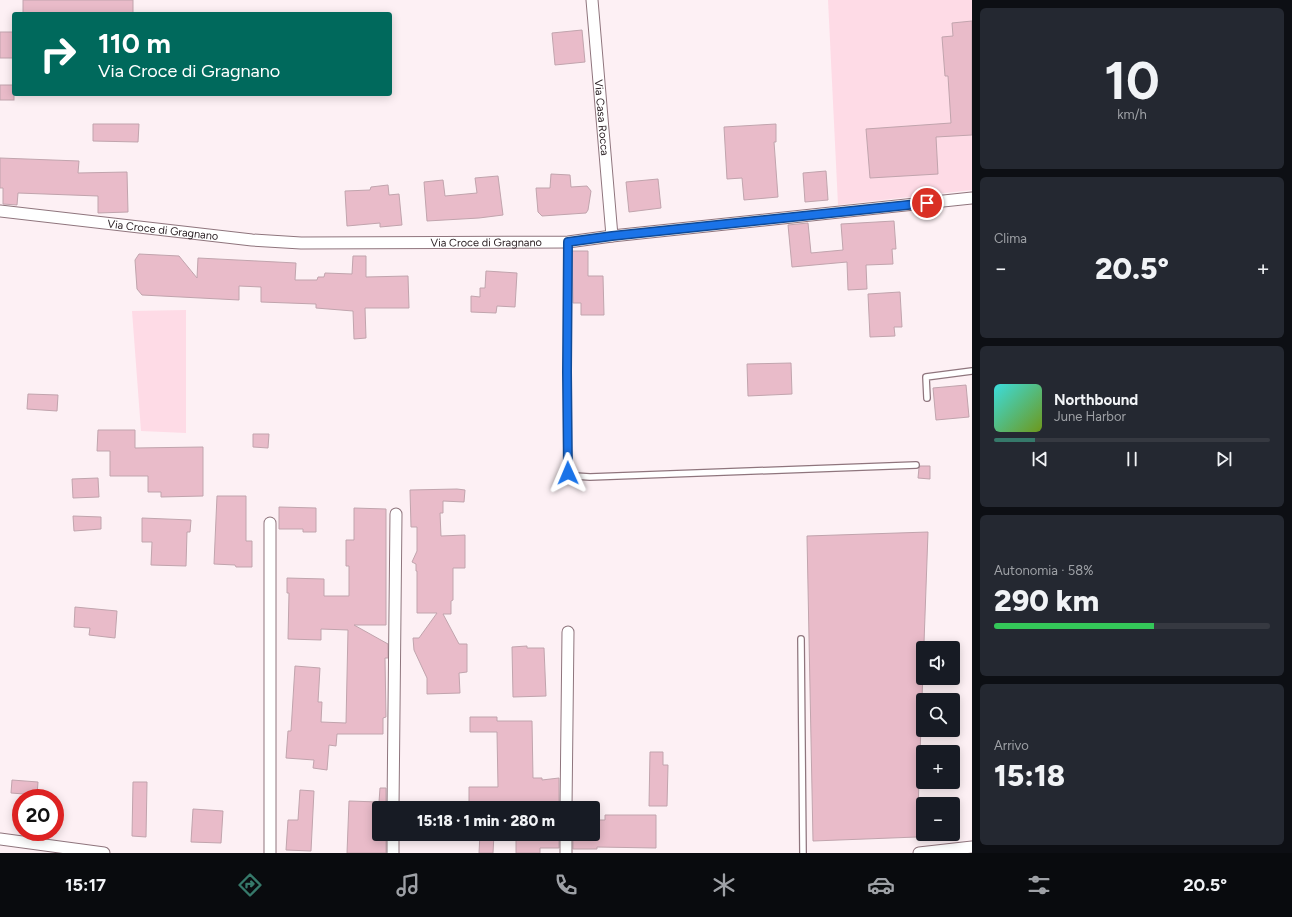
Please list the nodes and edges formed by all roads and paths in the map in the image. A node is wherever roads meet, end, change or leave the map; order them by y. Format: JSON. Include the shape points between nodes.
{"nodes":[{"id":1,"x":592,"y":0,"type":"edge"},
{"id":2,"x":972,"y":198,"type":"edge"},
{"id":3,"x":0,"y":211,"type":"edge"},
{"id":4,"x":612,"y":236,"type":"junction"},
{"id":5,"x":568,"y":242,"type":"junction"},
{"id":6,"x":972,"y":371,"type":"edge"},
{"id":7,"x":927,"y":398,"type":"dead end"},
{"id":8,"x":916,"y":465,"type":"dead end"},
{"id":9,"x":396,"y":514,"type":"dead end"},
{"id":10,"x":270,"y":523,"type":"dead end"},
{"id":11,"x":568,"y":632,"type":"dead end"},
{"id":12,"x":801,"y":639,"type":"dead end"},
{"id":13,"x":393,"y":801,"type":"edge"},
{"id":14,"x":566,"y":801,"type":"edge"},
{"id":15,"x":0,"y":839,"type":"edge"},
{"id":16,"x":393,"y":841,"type":"edge"},
{"id":17,"x":566,"y":841,"type":"edge"},
{"id":18,"x":972,"y":847,"type":"edge"},
{"id":19,"x":104,"y":853,"type":"edge"},
{"id":20,"x":270,"y":853,"type":"edge"},
{"id":21,"x":393,"y":853,"type":"edge"},
{"id":22,"x":566,"y":853,"type":"edge"},
{"id":23,"x":803,"y":853,"type":"edge"},
{"id":24,"x":919,"y":853,"type":"edge"}],
"edges":[{"from":1,"to":4,"type":"street","name":"Via Casa Rocca"},
{"from":2,"to":4,"type":"street","name":"Via Croce di Gragnano"},
{"from":3,"to":5,"type":"street","name":"Via Croce di Gragnano","via":[[301,243]]},
{"from":4,"to":5,"type":"street","name":"Via Croce di Gragnano"},
{"from":5,"to":8,"type":"lane","via":[[568,473],[590,477]]},
{"from":6,"to":7,"type":"lane","via":[[926,377]]},
{"from":9,"to":13,"type":"street"},
{"from":10,"to":20,"type":"street"},
{"from":11,"to":14,"type":"street"},
{"from":12,"to":23,"type":"lane"},
{"from":15,"to":19,"type":"street"},
{"from":16,"to":21,"type":"street"},
{"from":17,"to":22,"type":"street"},
{"from":18,"to":24,"type":"street"}]}
